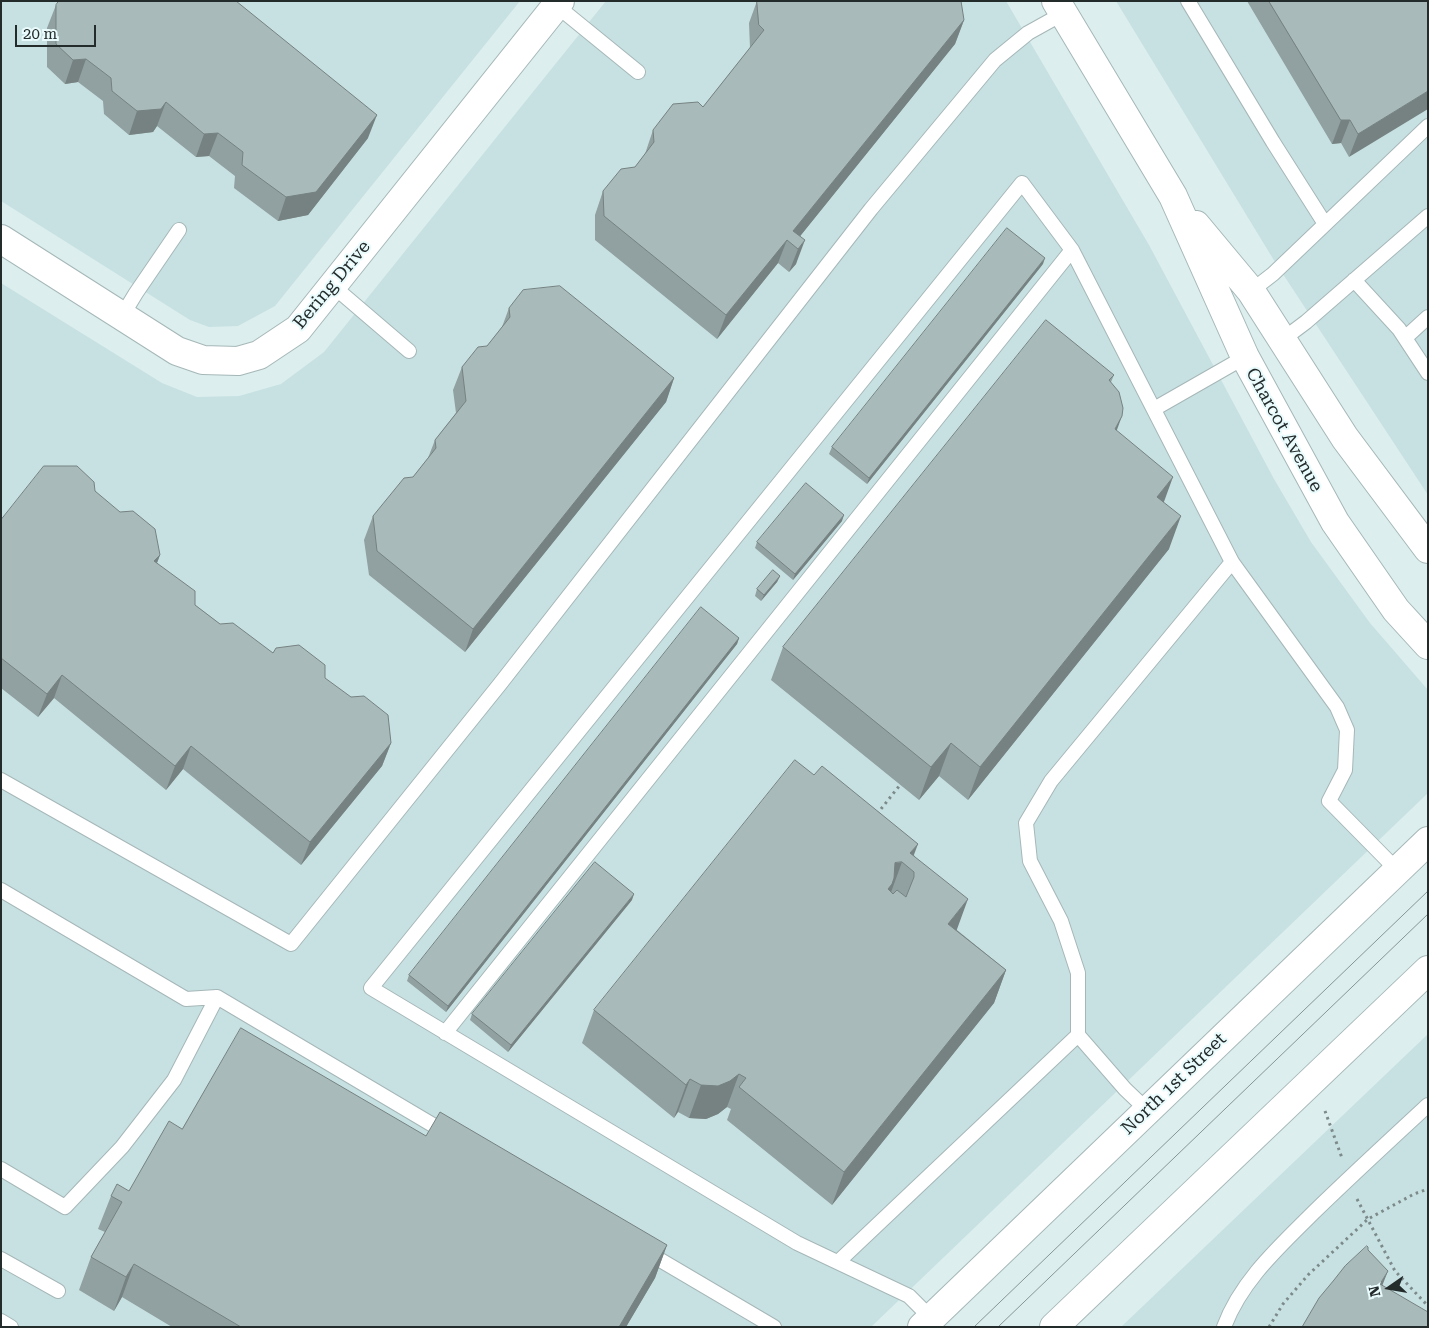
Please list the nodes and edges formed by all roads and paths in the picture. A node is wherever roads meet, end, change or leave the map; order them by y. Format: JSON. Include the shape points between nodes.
{"nodes":[{"id":1,"x":1188,"y":1,"type":"edge"},
{"id":2,"x":559,"y":4,"type":"edge"},
{"id":3,"x":1060,"y":7,"type":"edge"},
{"id":4,"x":638,"y":72,"type":"dead end"},
{"id":5,"x":1428,"y":126,"type":"edge"},
{"id":6,"x":1173,"y":196,"type":"junction"},
{"id":7,"x":1428,"y":216,"type":"edge"},
{"id":8,"x":1325,"y":224,"type":"junction"},
{"id":9,"x":179,"y":230,"type":"dead end"},
{"id":10,"x":1,"y":239,"type":"edge"},
{"id":11,"x":1072,"y":250,"type":"junction"},
{"id":12,"x":1354,"y":280,"type":"junction"},
{"id":13,"x":333,"y":286,"type":"junction"},
{"id":14,"x":1250,"y":292,"type":"junction"},
{"id":15,"x":122,"y":316,"type":"junction"},
{"id":16,"x":1428,"y":317,"type":"edge"},
{"id":17,"x":1405,"y":338,"type":"junction"},
{"id":18,"x":1282,"y":340,"type":"junction"},
{"id":19,"x":409,"y":351,"type":"dead end"},
{"id":20,"x":1244,"y":357,"type":"junction"},
{"id":21,"x":1428,"y":373,"type":"edge"},
{"id":22,"x":1154,"y":409,"type":"junction"},
{"id":23,"x":1428,"y":549,"type":"edge"},
{"id":24,"x":1232,"y":562,"type":"junction"},
{"id":25,"x":1428,"y":645,"type":"edge"},
{"id":26,"x":1,"y":780,"type":"edge"},
{"id":27,"x":900,"y":785,"type":"dead end"},
{"id":28,"x":876,"y":815,"type":"edge"},
{"id":29,"x":1428,"y":841,"type":"edge"},
{"id":30,"x":1397,"y":870,"type":"junction"},
{"id":31,"x":1,"y":890,"type":"edge"},
{"id":32,"x":1428,"y":970,"type":"edge"},
{"id":33,"x":216,"y":997,"type":"junction"},
{"id":34,"x":446,"y":1033,"type":"junction"},
{"id":35,"x":1078,"y":1035,"type":"junction"},
{"id":36,"x":1428,"y":1105,"type":"edge"},
{"id":37,"x":1147,"y":1110,"type":"junction"},
{"id":38,"x":1325,"y":1111,"type":"dead end"},
{"id":39,"x":462,"y":1142,"type":"edge"},
{"id":40,"x":1,"y":1169,"type":"edge"},
{"id":41,"x":1349,"y":1178,"type":"junction"},
{"id":42,"x":1428,"y":1189,"type":"edge"},
{"id":43,"x":1368,"y":1219,"type":"junction"},
{"id":44,"x":633,"y":1243,"type":"edge"},
{"id":45,"x":1,"y":1260,"type":"edge"},
{"id":46,"x":838,"y":1262,"type":"junction"},
{"id":47,"x":58,"y":1291,"type":"dead end"},
{"id":48,"x":1428,"y":1306,"type":"edge"},
{"id":49,"x":1,"y":1321,"type":"edge"},
{"id":50,"x":926,"y":1322,"type":"edge"},
{"id":51,"x":11,"y":1327,"type":"edge"},
{"id":52,"x":774,"y":1327,"type":"edge"},
{"id":53,"x":1054,"y":1327,"type":"edge"},
{"id":54,"x":1224,"y":1327,"type":"edge"},
{"id":55,"x":1269,"y":1327,"type":"edge"}],
"edges":[{"from":1,"to":8,"type":"lane"},
{"from":2,"to":4,"type":"lane"},
{"from":2,"to":13,"type":"main road","name":"Bering Drive"},
{"from":3,"to":6,"type":"main road","name":"Charcot Avenue"},
{"from":3,"to":26,"type":"lane","via":[[995,60],[871,209],[500,684],[291,944]]},
{"from":5,"to":8,"type":"lane"},
{"from":6,"to":14,"type":"main road","name":"Charcot Avenue"},
{"from":6,"to":20,"type":"main road","name":"Charcot Avenue"},
{"from":7,"to":12,"type":"lane"},
{"from":8,"to":14,"type":"lane"},
{"from":9,"to":15,"type":"lane"},
{"from":10,"to":15,"type":"main road","name":"Bering Drive"},
{"from":11,"to":22,"type":"lane"},
{"from":11,"to":34,"type":"lane"},
{"from":11,"to":34,"type":"lane","via":[[1022,183],[371,988]]},
{"from":12,"to":17,"type":"lane"},
{"from":12,"to":18,"type":"lane"},
{"from":13,"to":15,"type":"main road","name":"Bering Drive","via":[[298,329],[258,355],[238,361],[203,360],[177,350]]},
{"from":13,"to":19,"type":"lane"},
{"from":14,"to":18,"type":"main road","name":"Charcot Avenue"},
{"from":16,"to":17,"type":"lane"},
{"from":17,"to":21,"type":"lane"},
{"from":18,"to":23,"type":"main road","name":"Charcot Avenue","via":[[1345,438]]},
{"from":20,"to":22,"type":"lane"},
{"from":20,"to":25,"type":"main road","name":"Charcot Avenue","via":[[1335,522],[1396,610]]},
{"from":22,"to":24,"type":"lane"},
{"from":24,"to":30,"type":"lane","via":[[1337,707],[1347,730],[1345,770],[1328,801]]},
{"from":24,"to":35,"type":"lane","via":[[1051,781],[1026,823],[1030,861],[1061,921],[1078,973]]},
{"from":27,"to":28,"type":"path"},
{"from":29,"to":30,"type":"main road","name":"North 1st Street"},
{"from":30,"to":37,"type":"main road","name":"North 1st Street"},
{"from":31,"to":33,"type":"lane","via":[[186,999]]},
{"from":32,"to":53,"type":"main road"},
{"from":33,"to":39,"type":"lane"},
{"from":33,"to":40,"type":"lane","via":[[174,1080],[122,1147],[65,1207]]},
{"from":34,"to":46,"type":"lane","via":[[797,1242]]},
{"from":35,"to":37,"type":"lane"},
{"from":35,"to":46,"type":"lane"},
{"from":36,"to":41,"type":"lane"},
{"from":37,"to":50,"type":"main road","name":"North 1st Street"},
{"from":38,"to":41,"type":"path"},
{"from":41,"to":43,"type":"path"},
{"from":41,"to":54,"type":"lane","via":[[1272,1254],[1242,1290]]},
{"from":42,"to":43,"type":"path"},
{"from":43,"to":48,"type":"path","via":[[1395,1270]]},
{"from":43,"to":55,"type":"path","via":[[1308,1274]]},
{"from":44,"to":52,"type":"lane"},
{"from":45,"to":47,"type":"lane"},
{"from":46,"to":50,"type":"lane","via":[[909,1296]]},
{"from":49,"to":51,"type":"lane"}]}
